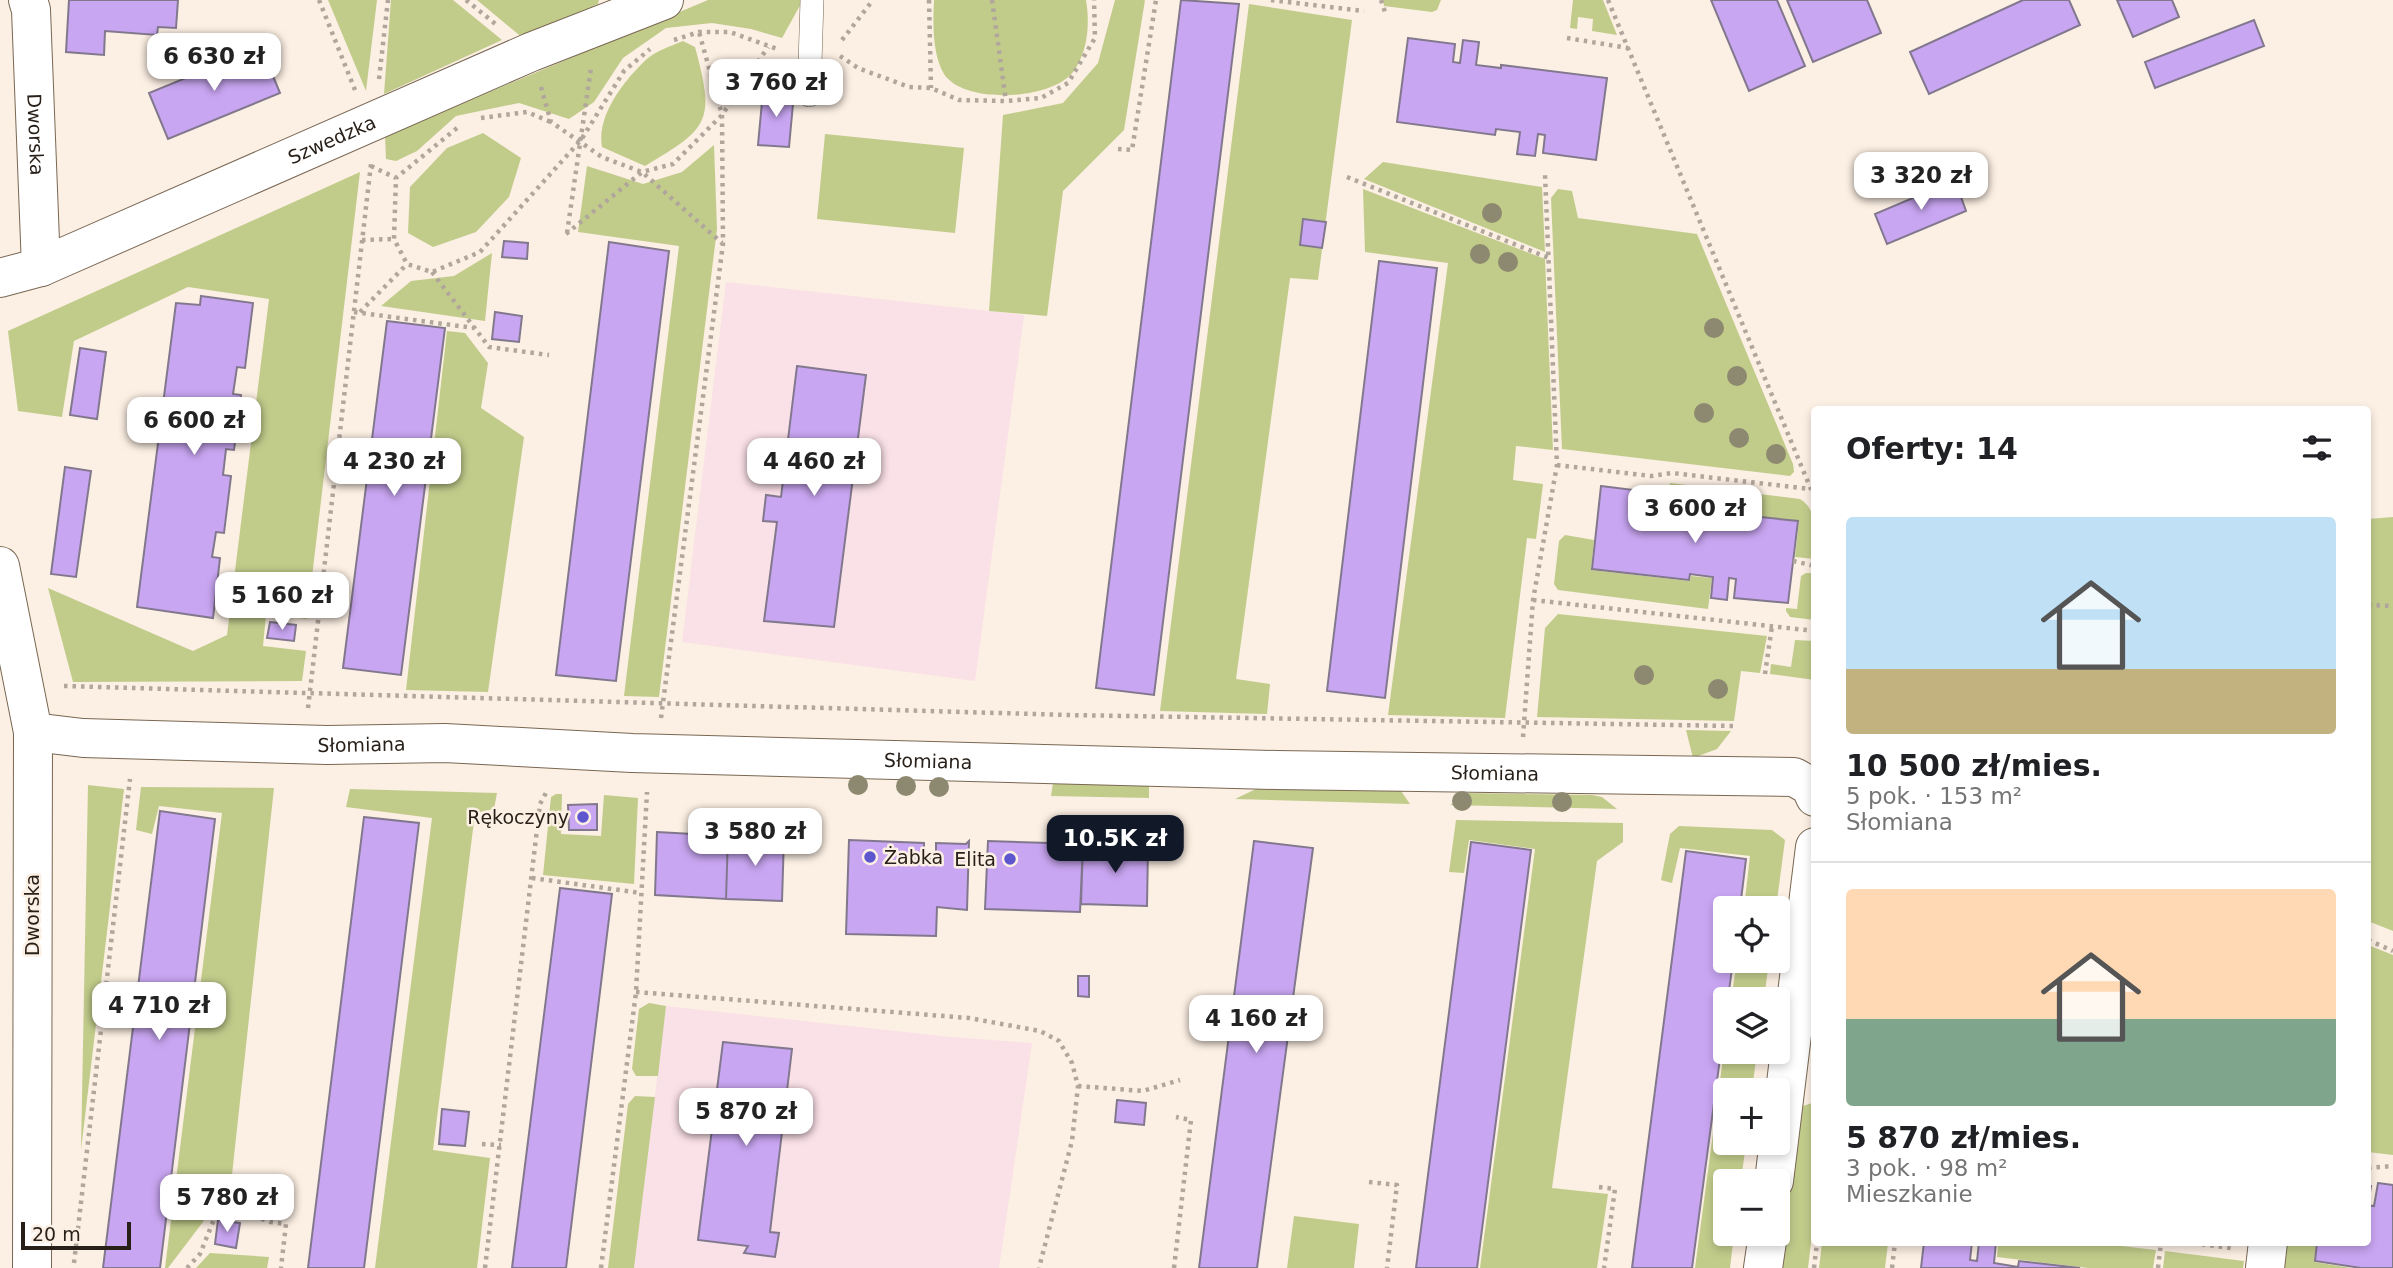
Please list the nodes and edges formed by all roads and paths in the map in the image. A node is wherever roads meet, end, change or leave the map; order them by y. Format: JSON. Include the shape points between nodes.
{"nodes":[{"id":1,"x":27,"y":0,"type":"edge"},
{"id":2,"x":319,"y":0,"type":"edge"},
{"id":3,"x":388,"y":0,"type":"edge"},
{"id":4,"x":664,"y":0,"type":"edge"},
{"id":5,"x":813,"y":0,"type":"edge"},
{"id":6,"x":929,"y":0,"type":"edge"},
{"id":7,"x":992,"y":0,"type":"edge"},
{"id":8,"x":1094,"y":0,"type":"edge"},
{"id":9,"x":1156,"y":0,"type":"edge"},
{"id":10,"x":1270,"y":0,"type":"edge"},
{"id":11,"x":1381,"y":0,"type":"edge"},
{"id":12,"x":1608,"y":0,"type":"edge"},
{"id":13,"x":1364,"y":11,"type":"dead end"},
{"id":14,"x":1385,"y":12,"type":"dead end"},
{"id":15,"x":598,"y":26,"type":"junction"},
{"id":16,"x":699,"y":32,"type":"junction"},
{"id":17,"x":1567,"y":38,"type":"dead end"},
{"id":18,"x":664,"y":43,"type":"dead end"},
{"id":19,"x":652,"y":47,"type":"dead end"},
{"id":20,"x":1628,"y":48,"type":"junction"},
{"id":21,"x":531,"y":52,"type":"junction"},
{"id":22,"x":833,"y":52,"type":"dead end"},
{"id":23,"x":931,"y":88,"type":"junction"},
{"id":24,"x":377,"y":92,"type":"dead end"},
{"id":25,"x":809,"y":95,"type":"dead end"},
{"id":26,"x":358,"y":99,"type":"dead end"},
{"id":27,"x":1006,"y":102,"type":"junction"},
{"id":28,"x":722,"y":116,"type":"junction"},
{"id":29,"x":478,"y":119,"type":"dead end"},
{"id":30,"x":467,"y":122,"type":"dead end"},
{"id":31,"x":551,"y":122,"type":"junction"},
{"id":32,"x":580,"y":140,"type":"junction"},
{"id":33,"x":1118,"y":149,"type":"dead end"},
{"id":34,"x":371,"y":159,"type":"dead end"},
{"id":35,"x":371,"y":166,"type":"junction"},
{"id":36,"x":642,"y":172,"type":"junction"},
{"id":37,"x":1545,"y":174,"type":"dead end"},
{"id":38,"x":1347,"y":177,"type":"dead end"},
{"id":39,"x":396,"y":178,"type":"junction"},
{"id":40,"x":394,"y":239,"type":"junction"},
{"id":41,"x":362,"y":240,"type":"junction"},
{"id":42,"x":723,"y":244,"type":"junction"},
{"id":43,"x":1549,"y":258,"type":"junction"},
{"id":44,"x":407,"y":264,"type":"junction"},
{"id":45,"x":41,"y":267,"type":"junction"},
{"id":46,"x":432,"y":272,"type":"junction"},
{"id":47,"x":0,"y":278,"type":"edge"},
{"id":48,"x":357,"y":312,"type":"junction"},
{"id":49,"x":475,"y":328,"type":"junction"},
{"id":50,"x":549,"y":355,"type":"dead end"},
{"id":51,"x":1558,"y":465,"type":"junction"},
{"id":52,"x":1810,"y":489,"type":"joint"},
{"id":53,"x":1794,"y":561,"type":"dead end"},
{"id":54,"x":1811,"y":565,"type":"edge"},
{"id":55,"x":0,"y":566,"type":"edge"},
{"id":56,"x":1533,"y":600,"type":"junction"},
{"id":57,"x":2371,"y":605,"type":"edge"},
{"id":58,"x":2393,"y":606,"type":"edge"},
{"id":59,"x":1772,"y":626,"type":"junction"},
{"id":60,"x":1811,"y":631,"type":"edge"},
{"id":61,"x":1765,"y":674,"type":"dead end"},
{"id":62,"x":64,"y":685,"type":"dead end"},
{"id":63,"x":309,"y":693,"type":"junction"},
{"id":64,"x":664,"y":703,"type":"junction"},
{"id":65,"x":1522,"y":723,"type":"junction"},
{"id":66,"x":1734,"y":726,"type":"dead end"},
{"id":67,"x":33,"y":732,"type":"junction"},
{"id":68,"x":305,"y":744,"type":"junction"},
{"id":69,"x":652,"y":753,"type":"junction"},
{"id":70,"x":1525,"y":771,"type":"junction"},
{"id":71,"x":130,"y":779,"type":"dead end"},
{"id":72,"x":1811,"y":788,"type":"edge"},
{"id":73,"x":548,"y":789,"type":"dead end"},
{"id":74,"x":532,"y":878,"type":"junction"},
{"id":75,"x":1811,"y":880,"type":"edge"},
{"id":76,"x":641,"y":893,"type":"junction"},
{"id":77,"x":2371,"y":941,"type":"edge"},
{"id":78,"x":2393,"y":951,"type":"edge"},
{"id":79,"x":636,"y":992,"type":"junction"},
{"id":80,"x":1180,"y":1080,"type":"dead end"},
{"id":81,"x":1078,"y":1086,"type":"junction"},
{"id":82,"x":1176,"y":1117,"type":"dead end"},
{"id":83,"x":482,"y":1143,"type":"dead end"},
{"id":84,"x":501,"y":1145,"type":"junction"},
{"id":85,"x":2393,"y":1166,"type":"edge"},
{"id":86,"x":2371,"y":1168,"type":"edge"},
{"id":87,"x":1775,"y":1169,"type":"edge"},
{"id":88,"x":1369,"y":1182,"type":"dead end"},
{"id":89,"x":1599,"y":1187,"type":"dead end"},
{"id":90,"x":1766,"y":1246,"type":"edge"},
{"id":91,"x":1817,"y":1246,"type":"edge"},
{"id":92,"x":1895,"y":1246,"type":"edge"},
{"id":93,"x":2161,"y":1246,"type":"edge"},
{"id":94,"x":2268,"y":1246,"type":"edge"},
{"id":95,"x":74,"y":1263,"type":"dead end"},
{"id":96,"x":32,"y":1268,"type":"edge"},
{"id":97,"x":187,"y":1268,"type":"edge"},
{"id":98,"x":281,"y":1268,"type":"edge"},
{"id":99,"x":485,"y":1268,"type":"edge"},
{"id":100,"x":601,"y":1268,"type":"edge"},
{"id":101,"x":1039,"y":1268,"type":"edge"},
{"id":102,"x":1174,"y":1268,"type":"edge"},
{"id":103,"x":1387,"y":1268,"type":"edge"},
{"id":104,"x":1604,"y":1268,"type":"edge"},
{"id":105,"x":1763,"y":1268,"type":"edge"},
{"id":106,"x":1814,"y":1268,"type":"edge"},
{"id":107,"x":1892,"y":1268,"type":"edge"},
{"id":108,"x":2158,"y":1268,"type":"edge"},
{"id":109,"x":2265,"y":1268,"type":"edge"}],
"edges":[{"from":1,"to":45,"type":"street","name":"Dworska"},
{"from":2,"to":26,"type":"path"},
{"from":3,"to":24,"type":"path"},
{"from":4,"to":15,"type":"street","name":"Szwedzka"},
{"from":5,"to":25,"type":"lane"},
{"from":6,"to":23,"type":"path"},
{"from":7,"to":27,"type":"path"},
{"from":8,"to":27,"type":"path","via":[[1095,38],[1068,83],[1041,98]]},
{"from":9,"to":33,"type":"path","via":[[1132,150]]},
{"from":10,"to":13,"type":"path"},
{"from":11,"to":14,"type":"path"},
{"from":12,"to":20,"type":"path"},
{"from":15,"to":21,"type":"street","name":"Szwedzka"},
{"from":15,"to":32,"type":"path"},
{"from":16,"to":18,"type":"path"},
{"from":16,"to":28,"type":"path"},
{"from":16,"to":28,"type":"path","via":[[730,32],[768,47]]},
{"from":17,"to":20,"type":"path"},
{"from":19,"to":32,"type":"path","via":[[624,71]]},
{"from":20,"to":52,"type":"path"},
{"from":21,"to":31,"type":"path"},
{"from":21,"to":45,"type":"street","name":"Szwedzka"},
{"from":22,"to":23,"type":"path","via":[[858,68],[909,88]]},
{"from":23,"to":27,"type":"path","via":[[960,100]]},
{"from":28,"to":36,"type":"path","via":[[673,164]]},
{"from":28,"to":42,"type":"path"},
{"from":29,"to":31,"type":"path","via":[[527,112]]},
{"from":30,"to":39,"type":"path"},
{"from":31,"to":32,"type":"path"},
{"from":32,"to":36,"type":"path","via":[[602,157]]},
{"from":32,"to":36,"type":"path","via":[[566,234]]},
{"from":32,"to":46,"type":"path","via":[[480,252]]},
{"from":34,"to":35,"type":"path"},
{"from":35,"to":39,"type":"path"},
{"from":35,"to":41,"type":"path"},
{"from":36,"to":42,"type":"path"},
{"from":37,"to":43,"type":"path"},
{"from":38,"to":43,"type":"path"},
{"from":39,"to":40,"type":"path"},
{"from":40,"to":41,"type":"path"},
{"from":40,"to":44,"type":"path"},
{"from":41,"to":48,"type":"path"},
{"from":42,"to":64,"type":"path"},
{"from":43,"to":51,"type":"path"},
{"from":44,"to":46,"type":"path"},
{"from":44,"to":48,"type":"path"},
{"from":45,"to":47,"type":"street","name":"Szwedzka"},
{"from":46,"to":49,"type":"path"},
{"from":48,"to":49,"type":"path"},
{"from":48,"to":63,"type":"path"},
{"from":49,"to":50,"type":"path","via":[[489,347]]},
{"from":51,"to":52,"type":"path"},
{"from":51,"to":56,"type":"path"},
{"from":53,"to":54,"type":"path"},
{"from":55,"to":67,"type":"street","name":"Dworska"},
{"from":56,"to":59,"type":"path"},
{"from":56,"to":65,"type":"path"},
{"from":57,"to":58,"type":"path"},
{"from":59,"to":60,"type":"path"},
{"from":59,"to":61,"type":"path"},
{"from":62,"to":63,"type":"path"},
{"from":63,"to":64,"type":"path"},
{"from":63,"to":68,"type":"path"},
{"from":64,"to":65,"type":"path"},
{"from":64,"to":69,"type":"path"},
{"from":65,"to":66,"type":"path"},
{"from":65,"to":70,"type":"path"},
{"from":67,"to":68,"type":"street","name":"Słomiana","via":[[83,738]]},
{"from":67,"to":96,"type":"street","name":"Dworska"},
{"from":68,"to":69,"type":"street","name":"Słomiana","via":[[445,743]]},
{"from":69,"to":70,"type":"street","name":"Słomiana","via":[[1276,770]]},
{"from":69,"to":76,"type":"path"},
{"from":70,"to":72,"type":"street","name":"Słomiana","via":[[1794,777]]},
{"from":71,"to":95,"type":"path"},
{"from":73,"to":74,"type":"path","via":[[540,804]]},
{"from":74,"to":76,"type":"path"},
{"from":74,"to":84,"type":"path"},
{"from":75,"to":87,"type":"street"},
{"from":76,"to":79,"type":"path"},
{"from":77,"to":78,"type":"path"},
{"from":79,"to":81,"type":"path","via":[[968,1018],[1040,1031],[1059,1041]]},
{"from":79,"to":100,"type":"path"},
{"from":80,"to":81,"type":"path","via":[[1143,1091]]},
{"from":81,"to":101,"type":"path","via":[[1072,1140]]},
{"from":82,"to":102,"type":"path","via":[[1191,1120]]},
{"from":83,"to":84,"type":"path"},
{"from":84,"to":99,"type":"path"},
{"from":85,"to":86,"type":"path"},
{"from":88,"to":103,"type":"path","via":[[1397,1185]]},
{"from":89,"to":104,"type":"path","via":[[1615,1189]]},
{"from":90,"to":105,"type":"street"},
{"from":91,"to":106,"type":"path"},
{"from":92,"to":107,"type":"path"},
{"from":93,"to":108,"type":"path"},
{"from":94,"to":109,"type":"street"},
{"from":97,"to":98,"type":"path","via":[[200,1254],[221,1202],[286,1224]]}]}
